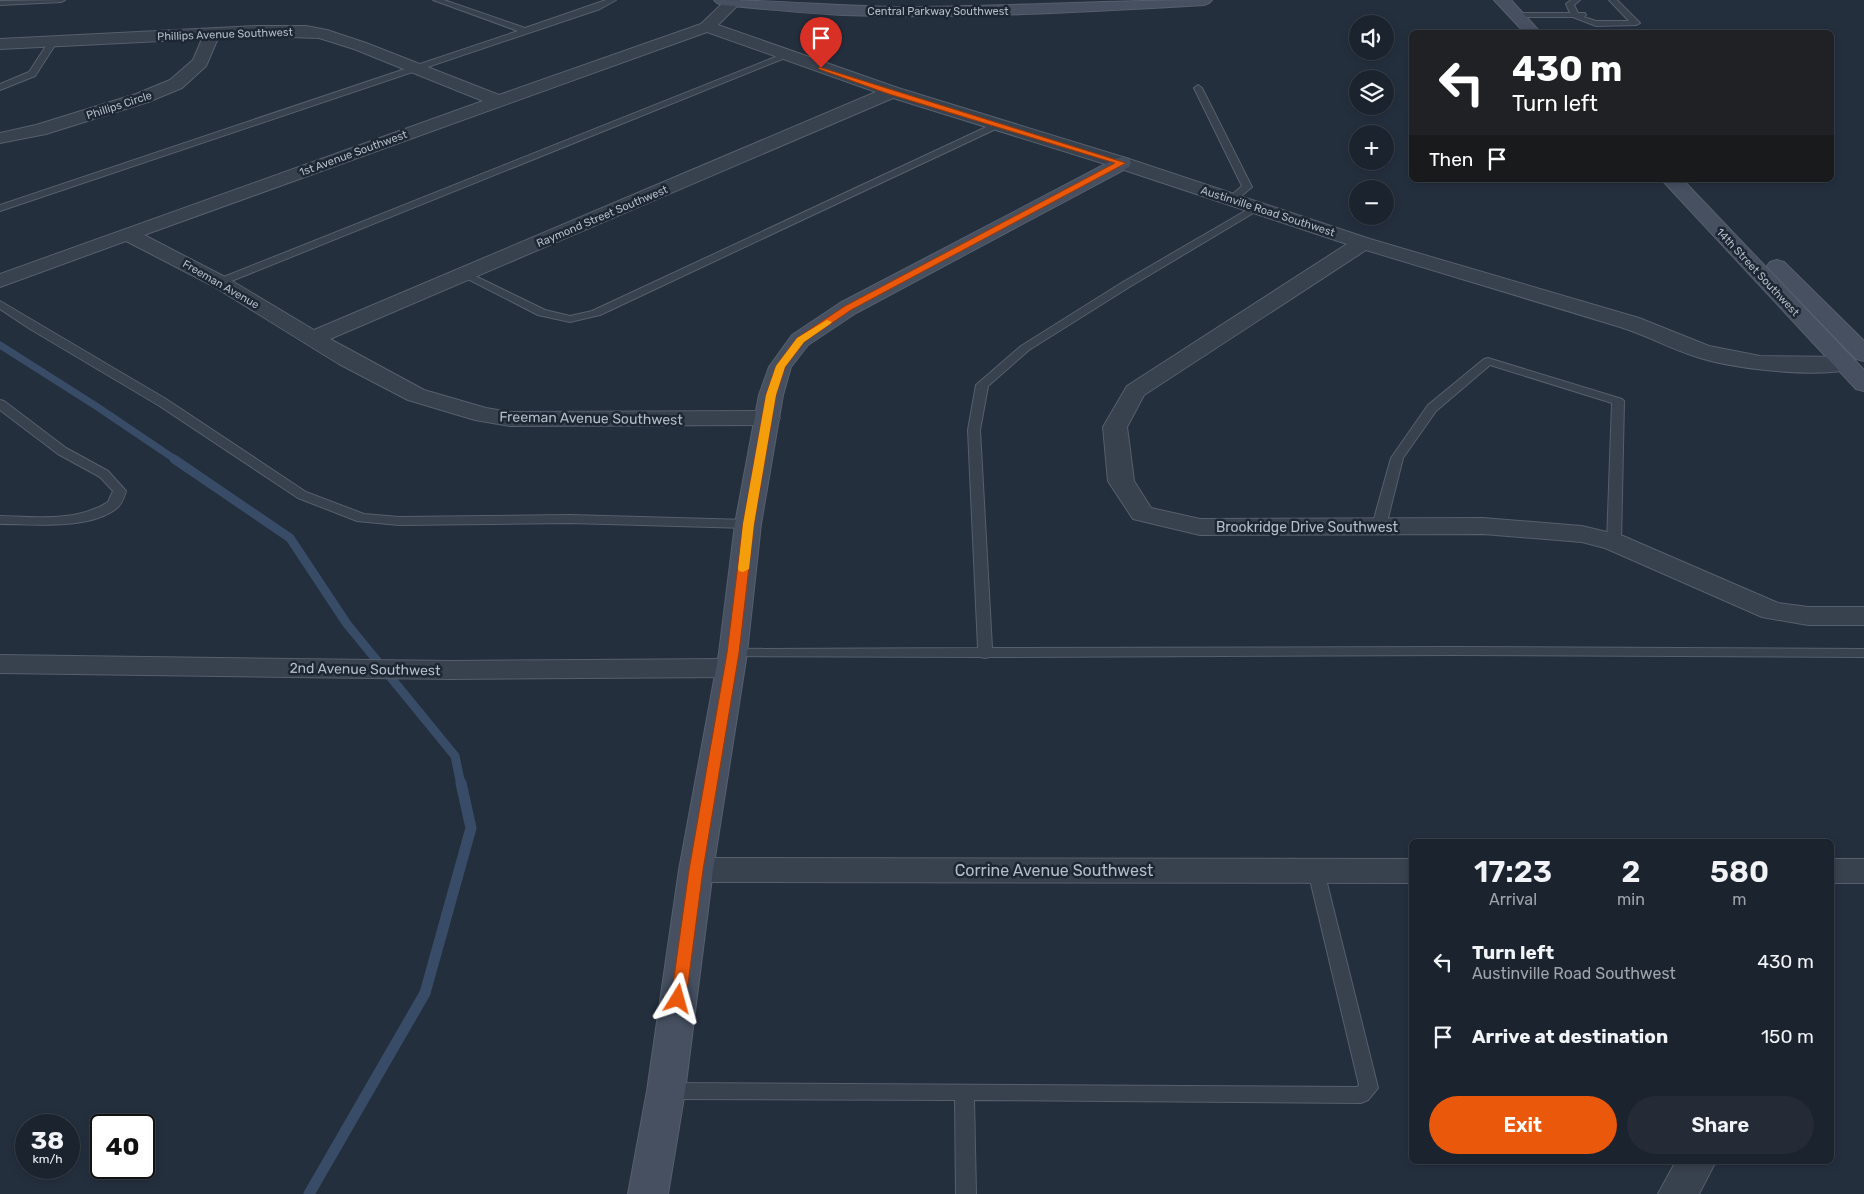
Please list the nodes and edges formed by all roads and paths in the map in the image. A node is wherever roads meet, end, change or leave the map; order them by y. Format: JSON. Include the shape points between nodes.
{"nodes":[{"id":1,"x":60,"y":0,"type":"edge"},
{"id":2,"x":436,"y":0,"type":"edge"},
{"id":3,"x":612,"y":0,"type":"edge"},
{"id":4,"x":999,"y":0,"type":"edge"},
{"id":5,"x":1204,"y":0,"type":"edge"},
{"id":6,"x":1502,"y":0,"type":"edge"},
{"id":7,"x":1522,"y":0,"type":"edge"},
{"id":8,"x":1576,"y":0,"type":"edge"},
{"id":9,"x":728,"y":1,"type":"edge"},
{"id":10,"x":0,"y":3,"type":"edge"},
{"id":11,"x":1581,"y":8,"type":"dead end"},
{"id":12,"x":1620,"y":9,"type":"edge"},
{"id":13,"x":1573,"y":12,"type":"junction"},
{"id":14,"x":1536,"y":15,"type":"junction"},
{"id":15,"x":1588,"y":15,"type":"dead end"},
{"id":16,"x":1517,"y":16,"type":"junction"},
{"id":17,"x":707,"y":28,"type":"junction"},
{"id":18,"x":1530,"y":30,"type":"edge"},
{"id":19,"x":1550,"y":30,"type":"edge"},
{"id":20,"x":525,"y":31,"type":"junction"},
{"id":21,"x":212,"y":34,"type":"junction"},
{"id":22,"x":53,"y":42,"type":"junction"},
{"id":23,"x":0,"y":44,"type":"edge"},
{"id":24,"x":786,"y":56,"type":"junction"},
{"id":25,"x":416,"y":68,"type":"junction"},
{"id":26,"x":0,"y":87,"type":"edge"},
{"id":27,"x":1198,"y":88,"type":"dead end"},
{"id":28,"x":892,"y":92,"type":"junction"},
{"id":29,"x":498,"y":101,"type":"junction"},
{"id":30,"x":997,"y":125,"type":"junction"},
{"id":31,"x":0,"y":138,"type":"edge"},
{"id":32,"x":1122,"y":163,"type":"junction"},
{"id":33,"x":1674,"y":182,"type":"edge"},
{"id":34,"x":1696,"y":182,"type":"edge"},
{"id":35,"x":1232,"y":199,"type":"junction"},
{"id":36,"x":1257,"y":207,"type":"junction"},
{"id":37,"x":0,"y":208,"type":"edge"},
{"id":38,"x":126,"y":234,"type":"junction"},
{"id":39,"x":1363,"y":243,"type":"junction"},
{"id":40,"x":465,"y":274,"type":"junction"},
{"id":41,"x":0,"y":281,"type":"edge"},
{"id":42,"x":220,"y":282,"type":"junction"},
{"id":43,"x":0,"y":304,"type":"edge"},
{"id":44,"x":312,"y":338,"type":"junction"},
{"id":45,"x":1864,"y":354,"type":"edge"},
{"id":46,"x":1844,"y":364,"type":"junction"},
{"id":47,"x":1864,"y":384,"type":"edge"},
{"id":48,"x":0,"y":404,"type":"edge"},
{"id":49,"x":768,"y":418,"type":"junction"},
{"id":50,"x":0,"y":520,"type":"edge"},
{"id":51,"x":748,"y":524,"type":"junction"},
{"id":52,"x":1379,"y":526,"type":"junction"},
{"id":53,"x":1614,"y":542,"type":"junction"},
{"id":54,"x":1864,"y":616,"type":"edge"},
{"id":55,"x":1864,"y":653,"type":"edge"},
{"id":56,"x":985,"y":654,"type":"junction"},
{"id":57,"x":732,"y":661,"type":"junction"},
{"id":58,"x":0,"y":664,"type":"edge"},
{"id":59,"x":696,"y":870,"type":"junction"},
{"id":60,"x":1316,"y":871,"type":"junction"},
{"id":61,"x":1409,"y":871,"type":"edge"},
{"id":62,"x":1864,"y":871,"type":"edge"},
{"id":63,"x":1834,"y":872,"type":"edge"},
{"id":64,"x":666,"y":1090,"type":"junction"},
{"id":65,"x":964,"y":1092,"type":"junction"},
{"id":66,"x":1695,"y":1164,"type":"edge"},
{"id":67,"x":648,"y":1194,"type":"edge"},
{"id":68,"x":966,"y":1194,"type":"edge"},
{"id":69,"x":1678,"y":1194,"type":"edge"}],
"edges":[{"from":1,"to":10,"type":"lane"},
{"from":2,"to":20,"type":"lane"},
{"from":3,"to":20,"type":"lane"},
{"from":4,"to":9,"type":"street","name":"Central Parkway Southwest"},
{"from":5,"to":9,"type":"street","name":"Central Parkway Southwest","via":[[976,12],[808,10]]},
{"from":6,"to":16,"type":"street"},
{"from":7,"to":14,"type":"street"},
{"from":8,"to":13,"type":"lane","via":[[1570,4]]},
{"from":9,"to":17,"type":"street"},
{"from":11,"to":13,"type":"lane"},
{"from":12,"to":13,"type":"lane","via":[[1636,23],[1594,24],[1582,21]]},
{"from":13,"to":14,"type":"lane"},
{"from":13,"to":15,"type":"lane"},
{"from":14,"to":16,"type":"lane"},
{"from":14,"to":19,"type":"street"},
{"from":16,"to":18,"type":"street"},
{"from":17,"to":24,"type":"street","name":"Austinville Road Southwest"},
{"from":17,"to":29,"type":"street","name":"1st Avenue Southwest"},
{"from":20,"to":25,"type":"lane"},
{"from":21,"to":22,"type":"street","name":"Phillips Avenue Southwest"},
{"from":21,"to":25,"type":"street","name":"Phillips Avenue Southwest","via":[[287,30],[321,33]]},
{"from":21,"to":31,"type":"street","name":"Phillips Circle","via":[[200,62],[176,84],[40,130]]},
{"from":22,"to":23,"type":"street","name":"Phillips Avenue Southwest"},
{"from":22,"to":26,"type":"lane","via":[[32,74]]},
{"from":24,"to":28,"type":"street","name":"Austinville Road Southwest"},
{"from":24,"to":42,"type":"lane"},
{"from":25,"to":29,"type":"street","name":"Phillips Avenue Southwest"},
{"from":25,"to":37,"type":"lane"},
{"from":27,"to":35,"type":"lane","via":[[1246,188]]},
{"from":28,"to":30,"type":"street","name":"Austinville Road Southwest"},
{"from":28,"to":40,"type":"street","name":"Raymond Street Southwest"},
{"from":29,"to":38,"type":"street","name":"1st Avenue Southwest"},
{"from":30,"to":32,"type":"street","name":"Austinville Road Southwest"},
{"from":30,"to":40,"type":"lane","via":[[596,313],[570,319],[542,313]]},
{"from":32,"to":35,"type":"street","name":"Austinville Road Southwest"},
{"from":32,"to":49,"type":"street","via":[[848,308],[800,340],[780,366]]},
{"from":33,"to":46,"type":"street","name":"14th Street Southwest"},
{"from":34,"to":45,"type":"street","name":"14th Street Southwest"},
{"from":35,"to":36,"type":"street","name":"Austinville Road Southwest"},
{"from":36,"to":39,"type":"street","name":"Austinville Road Southwest"},
{"from":36,"to":56,"type":"lane","via":[[1025,348],[982,386],[974,430]]},
{"from":38,"to":41,"type":"street","name":"1st Avenue Southwest"},
{"from":38,"to":42,"type":"street","name":"Freeman Avenue"},
{"from":39,"to":46,"type":"street","name":"Austinville Road Southwest","via":[[1631,324],[1703,352],[1760,363]]},
{"from":39,"to":52,"type":"street","name":"Brookridge Drive Southwest","via":[[1135,391],[1115,427],[1121,481],[1142,514],[1200,527]]},
{"from":40,"to":44,"type":"street","name":"Raymond Street Southwest"},
{"from":42,"to":44,"type":"street","name":"Freeman Avenue"},
{"from":43,"to":51,"type":"lane","via":[[162,402],[302,495],[362,518]]},
{"from":44,"to":49,"type":"street","name":"Freeman Avenue Southwest","via":[[416,395],[483,415],[625,420]]},
{"from":46,"to":47,"type":"street"},
{"from":48,"to":50,"type":"lane","via":[[62,451],[104,474],[120,491],[114,504],[97,515],[55,520]]},
{"from":49,"to":51,"type":"street"},
{"from":51,"to":57,"type":"street"},
{"from":52,"to":53,"type":"street","name":"Brookridge Drive Southwest","via":[[1483,526],[1582,534]]},
{"from":52,"to":53,"type":"lane","via":[[1397,458],[1432,408],[1488,361],[1618,401]]},
{"from":53,"to":54,"type":"street","name":"Brookridge Drive Southwest","via":[[1772,611],[1808,616]]},
{"from":55,"to":56,"type":"lane"},
{"from":56,"to":57,"type":"lane"},
{"from":57,"to":58,"type":"street","name":"2nd Avenue Southwest","via":[[450,670]]},
{"from":57,"to":59,"type":"street"},
{"from":59,"to":60,"type":"street","name":"Corrine Avenue Southwest"},
{"from":59,"to":64,"type":"street"},
{"from":60,"to":61,"type":"street","name":"Corrine Avenue Southwest"},
{"from":60,"to":65,"type":"lane","via":[[1369,1088],[1361,1095]]},
{"from":62,"to":63,"type":"street"},
{"from":64,"to":65,"type":"lane"},
{"from":64,"to":67,"type":"street"},
{"from":65,"to":68,"type":"lane"},
{"from":66,"to":69,"type":"street"}]}
